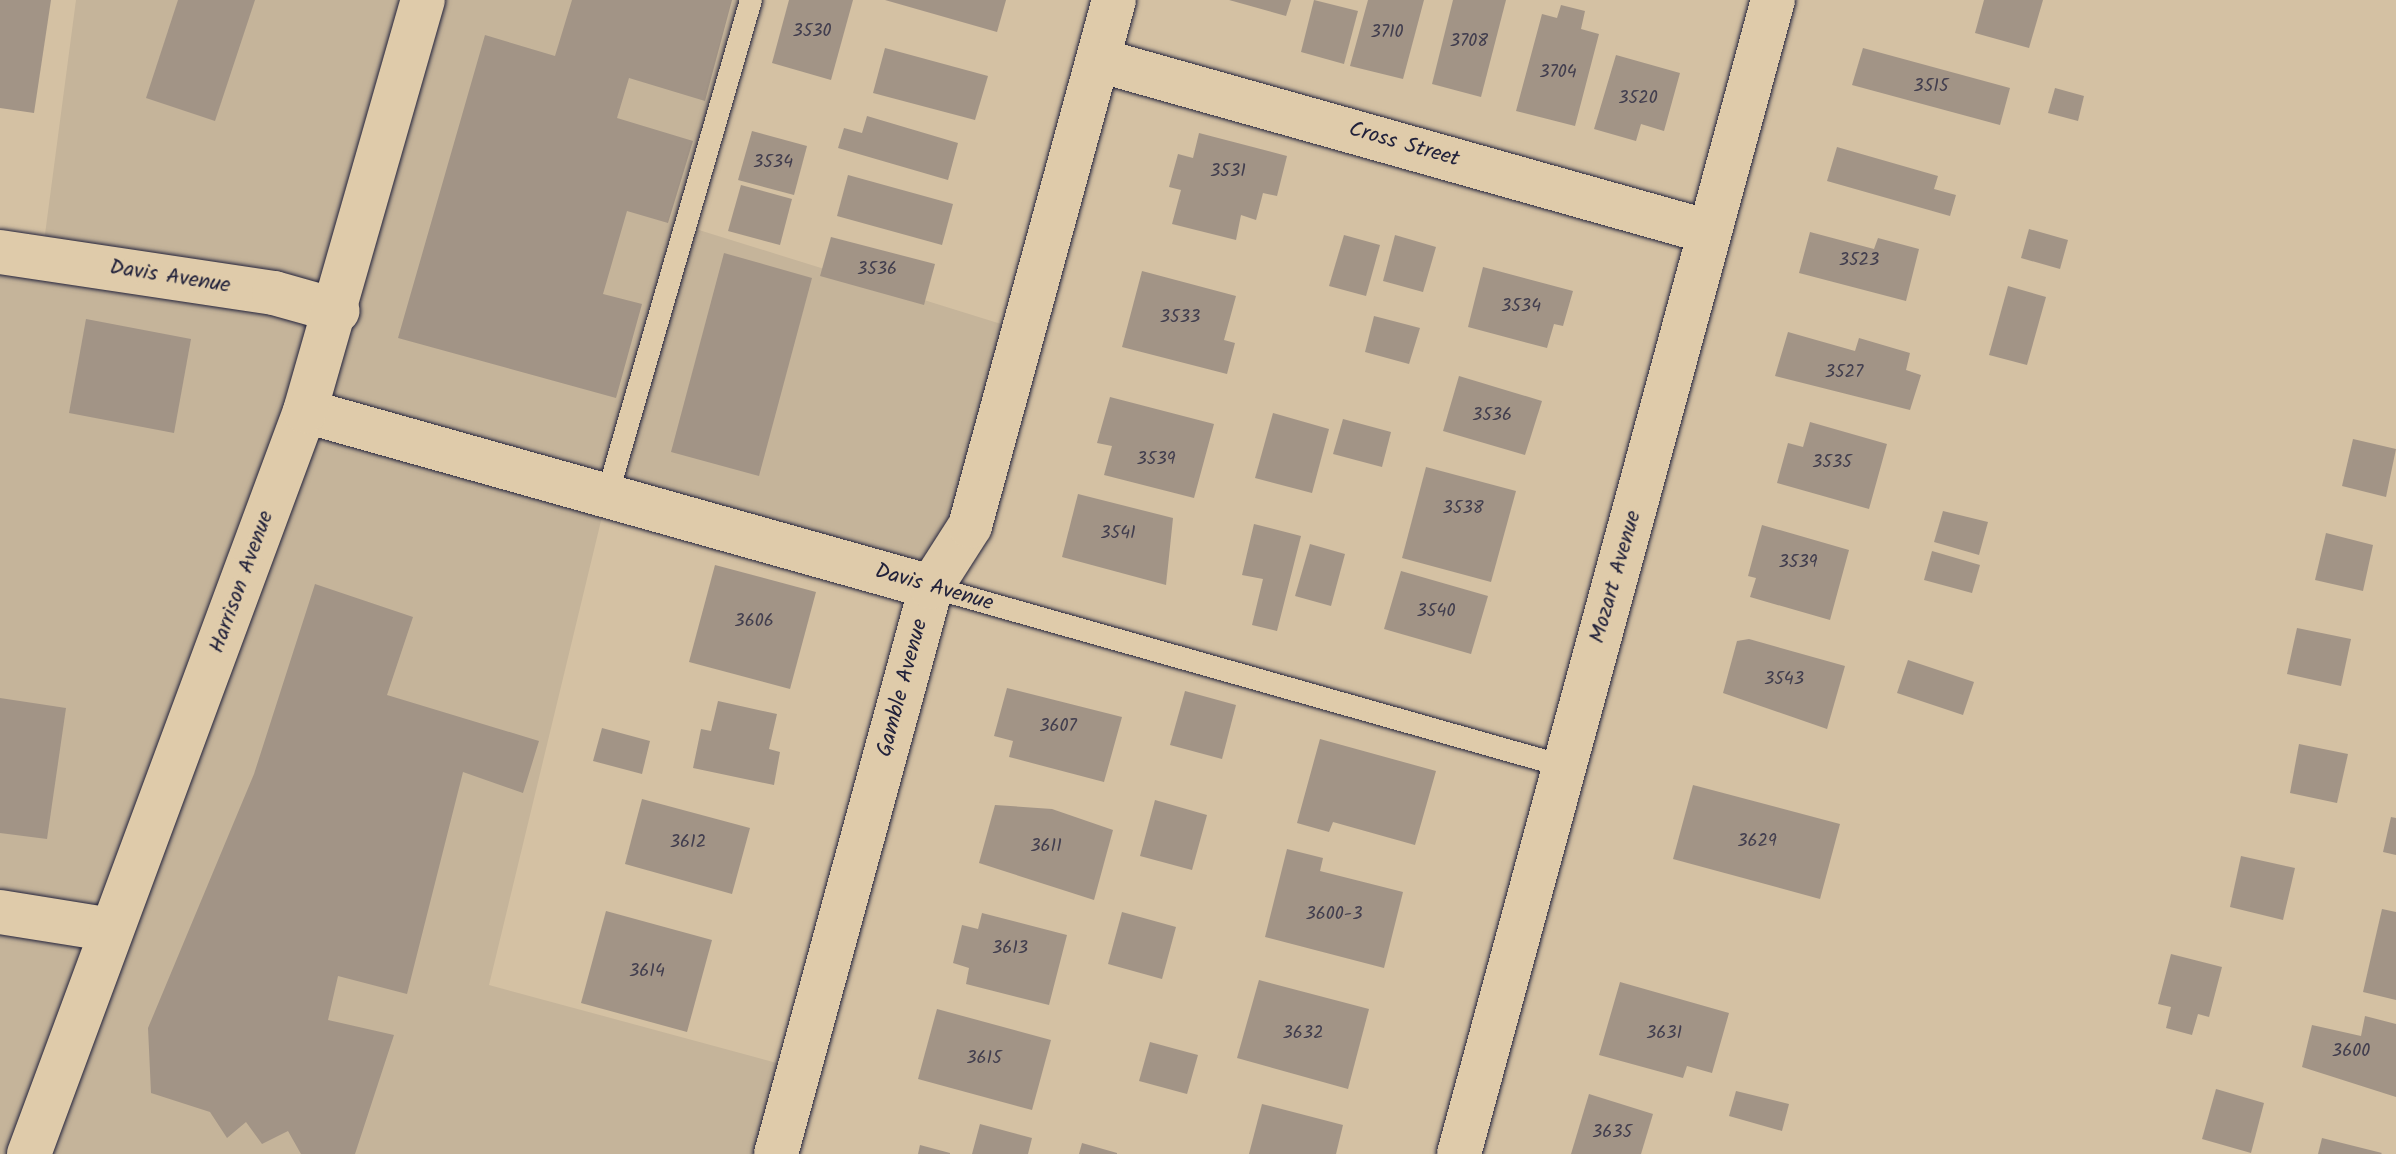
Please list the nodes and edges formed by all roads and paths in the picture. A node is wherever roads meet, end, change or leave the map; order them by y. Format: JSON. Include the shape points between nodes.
{"nodes":[{"id":1,"x":423,"y":0,"type":"edge"},
{"id":2,"x":751,"y":0,"type":"edge"},
{"id":3,"x":1114,"y":0,"type":"edge"},
{"id":4,"x":1773,"y":0,"type":"edge"},
{"id":5,"x":1098,"y":60,"type":"junction"},
{"id":6,"x":1709,"y":232,"type":"junction"},
{"id":7,"x":0,"y":252,"type":"edge"},
{"id":8,"x":338,"y":311,"type":"junction"},
{"id":9,"x":305,"y":411,"type":"junction"},
{"id":10,"x":607,"y":496,"type":"junction"},
{"id":11,"x":931,"y":587,"type":"junction"},
{"id":12,"x":1563,"y":766,"type":"junction"},
{"id":13,"x":0,"y":912,"type":"edge"},
{"id":14,"x":112,"y":930,"type":"junction"},
{"id":15,"x":29,"y":1154,"type":"edge"},
{"id":16,"x":776,"y":1154,"type":"edge"},
{"id":17,"x":1459,"y":1154,"type":"edge"}],
"edges":[{"from":1,"to":8,"type":"street","name":"Harrison Avenue"},
{"from":2,"to":10,"type":"lane"},
{"from":3,"to":5,"type":"street","name":"Gamble Avenue"},
{"from":4,"to":6,"type":"street","name":"Mozart Avenue"},
{"from":5,"to":6,"type":"street","name":"Cross Street"},
{"from":5,"to":11,"type":"street","name":"Gamble Avenue","via":[[970,526]]},
{"from":6,"to":12,"type":"street","name":"Mozart Avenue"},
{"from":7,"to":8,"type":"street","name":"Davis Avenue","via":[[274,293]]},
{"from":8,"to":9,"type":"street","name":"Harrison Avenue"},
{"from":9,"to":10,"type":"street","name":"Davis Avenue"},
{"from":9,"to":14,"type":"street","name":"Harrison Avenue"},
{"from":10,"to":11,"type":"street","name":"Davis Avenue"},
{"from":11,"to":12,"type":"lane","name":"Davis Avenue"},
{"from":11,"to":16,"type":"street","name":"Gamble Avenue"},
{"from":12,"to":17,"type":"street","name":"Mozart Avenue"},
{"from":13,"to":14,"type":"street"},
{"from":14,"to":15,"type":"street","name":"Harrison Avenue"}]}
